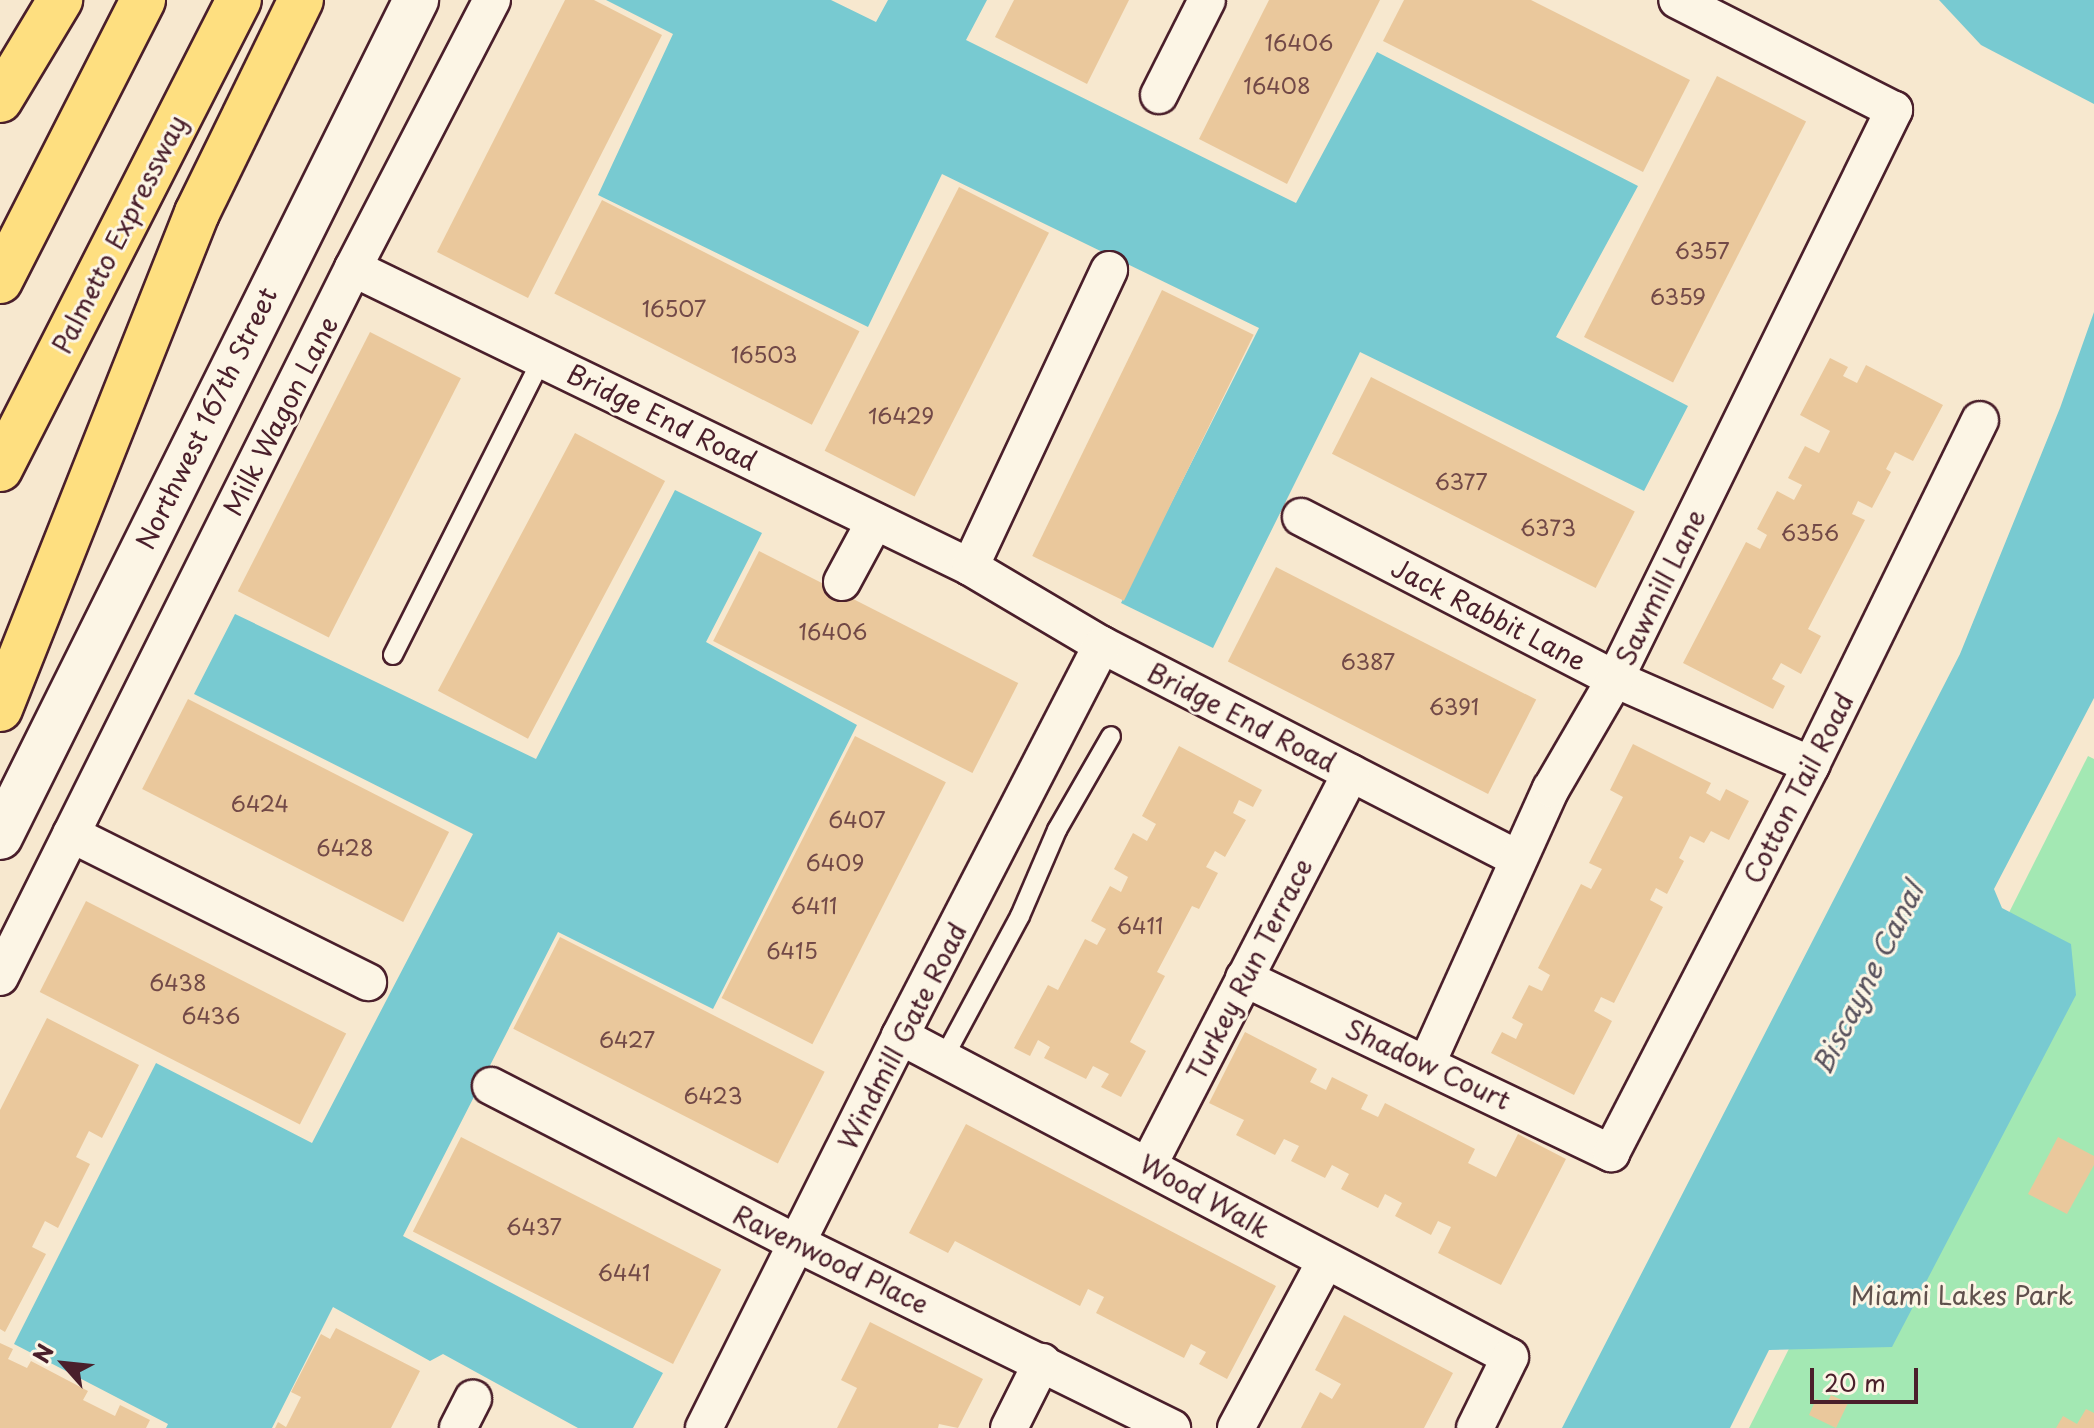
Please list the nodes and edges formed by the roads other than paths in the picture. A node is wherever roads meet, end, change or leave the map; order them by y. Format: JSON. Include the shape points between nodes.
{"nodes":[{"id":1,"x":60,"y":0,"type":"edge"},
{"id":2,"x":143,"y":0,"type":"edge"},
{"id":3,"x":239,"y":0,"type":"edge"},
{"id":4,"x":301,"y":0,"type":"edge"},
{"id":5,"x":416,"y":0,"type":"edge"},
{"id":6,"x":492,"y":0,"type":"edge"},
{"id":7,"x":1207,"y":0,"type":"edge"},
{"id":8,"x":1677,"y":0,"type":"edge"},
{"id":9,"x":1159,"y":95,"type":"dead end"},
{"id":10,"x":0,"y":100,"type":"edge"},
{"id":11,"x":353,"y":268,"type":"junction"},
{"id":12,"x":1109,"y":270,"type":"dead end"},
{"id":13,"x":0,"y":281,"type":"edge"},
{"id":14,"x":542,"y":359,"type":"junction"},
{"id":15,"x":1980,"y":420,"type":"dead end"},
{"id":16,"x":0,"y":469,"type":"edge"},
{"id":17,"x":1301,"y":517,"type":"dead end"},
{"id":18,"x":875,"y":521,"type":"junction"},
{"id":19,"x":970,"y":567,"type":"junction"},
{"id":20,"x":842,"y":582,"type":"dead end"},
{"id":21,"x":1102,"y":645,"type":"junction"},
{"id":22,"x":393,"y":655,"type":"dead end"},
{"id":23,"x":1615,"y":679,"type":"junction"},
{"id":24,"x":0,"y":709,"type":"edge"},
{"id":25,"x":1111,"y":736,"type":"dead end"},
{"id":26,"x":1811,"y":765,"type":"junction"},
{"id":27,"x":1351,"y":773,"type":"junction"},
{"id":28,"x":71,"y":834,"type":"junction"},
{"id":29,"x":0,"y":837,"type":"edge"},
{"id":30,"x":1518,"y":859,"type":"junction"},
{"id":31,"x":0,"y":977,"type":"edge"},
{"id":32,"x":1244,"y":978,"type":"junction"},
{"id":33,"x":368,"y":982,"type":"dead end"},
{"id":34,"x":900,"y":1036,"type":"junction"},
{"id":35,"x":943,"y":1059,"type":"junction"},
{"id":36,"x":1427,"y":1063,"type":"junction"},
{"id":37,"x":491,"y":1086,"type":"dead end"},
{"id":38,"x":1611,"y":1153,"type":"joint"},
{"id":39,"x":1149,"y":1164,"type":"junction"},
{"id":40,"x":798,"y":1244,"type":"junction"},
{"id":41,"x":1325,"y":1262,"type":"junction"},
{"id":42,"x":1042,"y":1362,"type":"junction"},
{"id":43,"x":704,"y":1428,"type":"edge"},
{"id":44,"x":1009,"y":1428,"type":"edge"},
{"id":45,"x":1172,"y":1428,"type":"edge"},
{"id":46,"x":1236,"y":1428,"type":"edge"},
{"id":47,"x":1475,"y":1428,"type":"edge"}],
"edges":[{"from":1,"to":10,"type":"highway"},
{"from":2,"to":13,"type":"highway"},
{"from":3,"to":16,"type":"highway","name":"Palmetto Expressway"},
{"from":4,"to":24,"type":"highway","via":[[197,213]]},
{"from":5,"to":29,"type":"street","name":"Northwest 167th Street"},
{"from":6,"to":11,"type":"street","name":"Milk Wagon Lane"},
{"from":7,"to":9,"type":"street"},
{"from":8,"to":23,"type":"street","name":"Sawmill Lane","via":[[1894,110]]},
{"from":11,"to":14,"type":"street","name":"Bridge End Road"},
{"from":11,"to":28,"type":"street","name":"Milk Wagon Lane"},
{"from":12,"to":19,"type":"street"},
{"from":14,"to":18,"type":"street","name":"Bridge End Road"},
{"from":14,"to":22,"type":"lane"},
{"from":15,"to":26,"type":"street","name":"Cotton Tail Road"},
{"from":17,"to":23,"type":"street","name":"Jack Rabbit Lane"},
{"from":18,"to":19,"type":"street","name":"Bridge End Road"},
{"from":18,"to":20,"type":"street"},
{"from":19,"to":21,"type":"street","name":"Bridge End Road"},
{"from":21,"to":27,"type":"street","name":"Bridge End Road"},
{"from":21,"to":34,"type":"street","name":"Windmill Gate Road"},
{"from":23,"to":26,"type":"street","name":"Jack Rabbit Lane"},
{"from":23,"to":30,"type":"street","name":"Sawmill Lane","via":[[1551,789]]},
{"from":25,"to":35,"type":"lane","via":[[1057,830],[1020,916]]},
{"from":26,"to":38,"type":"street","name":"Cotton Tail Road"},
{"from":27,"to":30,"type":"street","name":"Bridge End Road"},
{"from":27,"to":32,"type":"street","name":"Turkey Run Terrace"},
{"from":28,"to":31,"type":"street","name":"Milk Wagon Lane"},
{"from":28,"to":33,"type":"street"},
{"from":30,"to":36,"type":"street","name":"Sawmill Lane"},
{"from":32,"to":36,"type":"street","name":"Shadow Court"},
{"from":32,"to":39,"type":"street","name":"Turkey Run Terrace"},
{"from":34,"to":35,"type":"street","name":"Wood Walk"},
{"from":34,"to":40,"type":"street","name":"Windmill Gate Road"},
{"from":35,"to":39,"type":"street","name":"Wood Walk"},
{"from":36,"to":38,"type":"street","name":"Shadow Court"},
{"from":37,"to":40,"type":"street","name":"Ravenwood Place"},
{"from":39,"to":41,"type":"street","name":"Wood Walk"},
{"from":40,"to":42,"type":"street","name":"Ravenwood Place"},
{"from":40,"to":43,"type":"street","name":"Windmill Gate Road"},
{"from":41,"to":46,"type":"street"},
{"from":41,"to":47,"type":"street","name":"Wood Walk","via":[[1510,1357]]},
{"from":42,"to":44,"type":"street"},
{"from":42,"to":45,"type":"street","name":"Ravenwood Place"}]}
